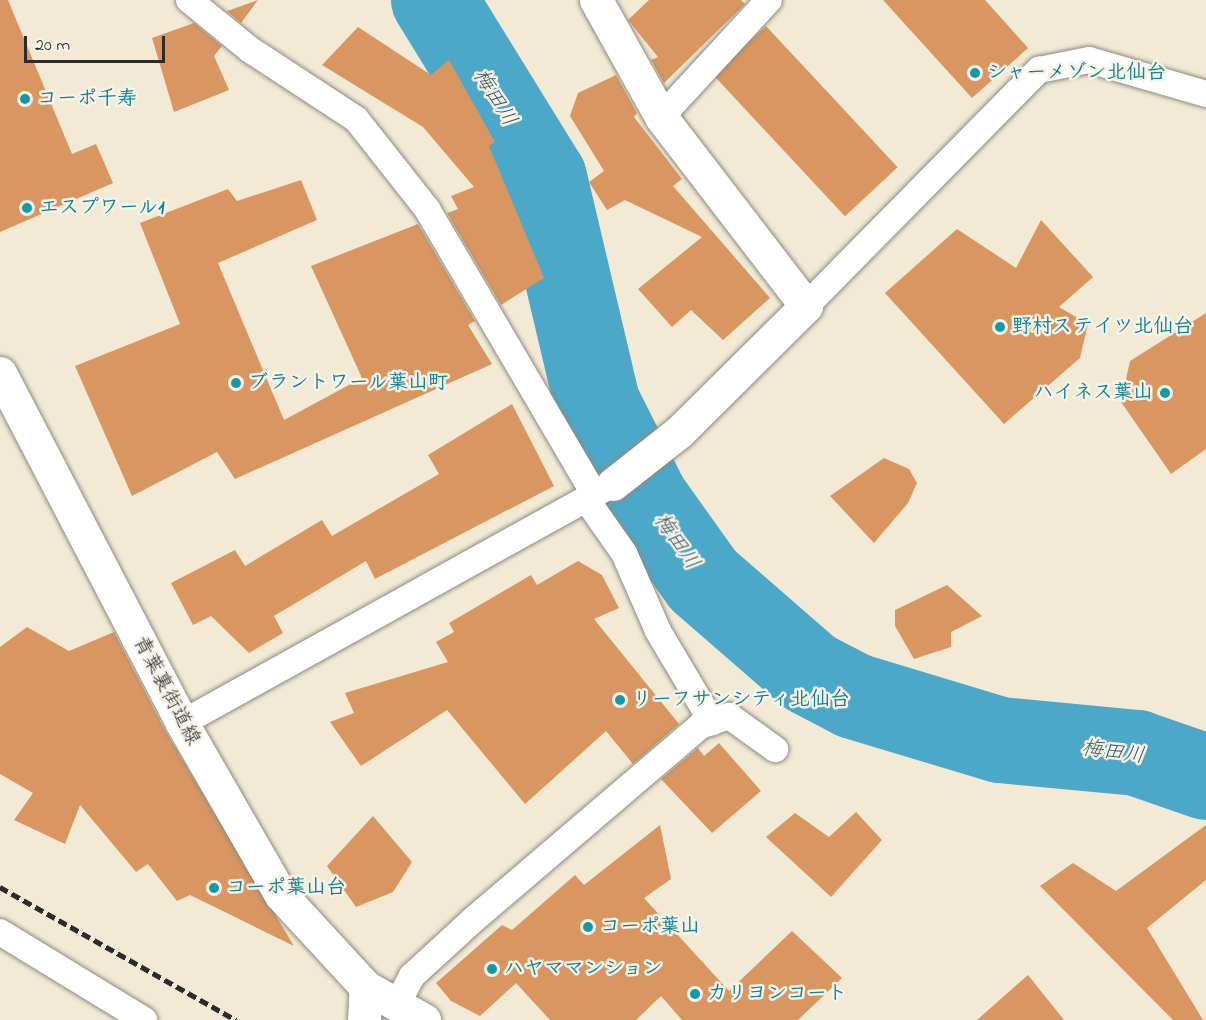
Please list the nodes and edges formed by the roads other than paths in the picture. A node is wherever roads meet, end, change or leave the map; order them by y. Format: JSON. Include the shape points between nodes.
{"nodes":[{"id":1,"x":189,"y":0,"type":"edge"},
{"id":2,"x":596,"y":0,"type":"edge"},
{"id":3,"x":769,"y":0,"type":"edge"},
{"id":4,"x":1206,"y":94,"type":"edge"},
{"id":5,"x":661,"y":117,"type":"junction"},
{"id":6,"x":806,"y":306,"type":"junction"},
{"id":7,"x":0,"y":373,"type":"edge"},
{"id":8,"x":598,"y":493,"type":"junction"},
{"id":9,"x":712,"y":722,"type":"junction"},
{"id":10,"x":182,"y":723,"type":"junction"},
{"id":11,"x":776,"y":749,"type":"dead end"},
{"id":12,"x":0,"y":932,"type":"edge"},
{"id":13,"x":366,"y":987,"type":"junction"},
{"id":14,"x":411,"y":1012,"type":"edge"},
{"id":15,"x":144,"y":1020,"type":"edge"},
{"id":16,"x":364,"y":1020,"type":"edge"}],
"edges":[{"from":1,"to":8,"type":"lane","via":[[249,49],[356,119],[426,209]]},
{"from":2,"to":5,"type":"street"},
{"from":3,"to":5,"type":"lane"},
{"from":4,"to":6,"type":"lane","via":[[1089,60],[1039,70]]},
{"from":5,"to":6,"type":"street"},
{"from":6,"to":8,"type":"street","via":[[679,432]]},
{"from":7,"to":10,"type":"street","name":"青葉裏街道線"},
{"from":8,"to":9,"type":"lane","via":[[658,630]]},
{"from":8,"to":10,"type":"lane"},
{"from":9,"to":11,"type":"lane","via":[[729,716]]},
{"from":9,"to":14,"type":"lane","via":[[700,726],[412,976]]},
{"from":10,"to":13,"type":"street","name":"青葉裏街道線","via":[[281,895]]},
{"from":12,"to":15,"type":"lane"},
{"from":13,"to":14,"type":"street","name":"青葉裏街道線"},
{"from":13,"to":16,"type":"street"}]}
